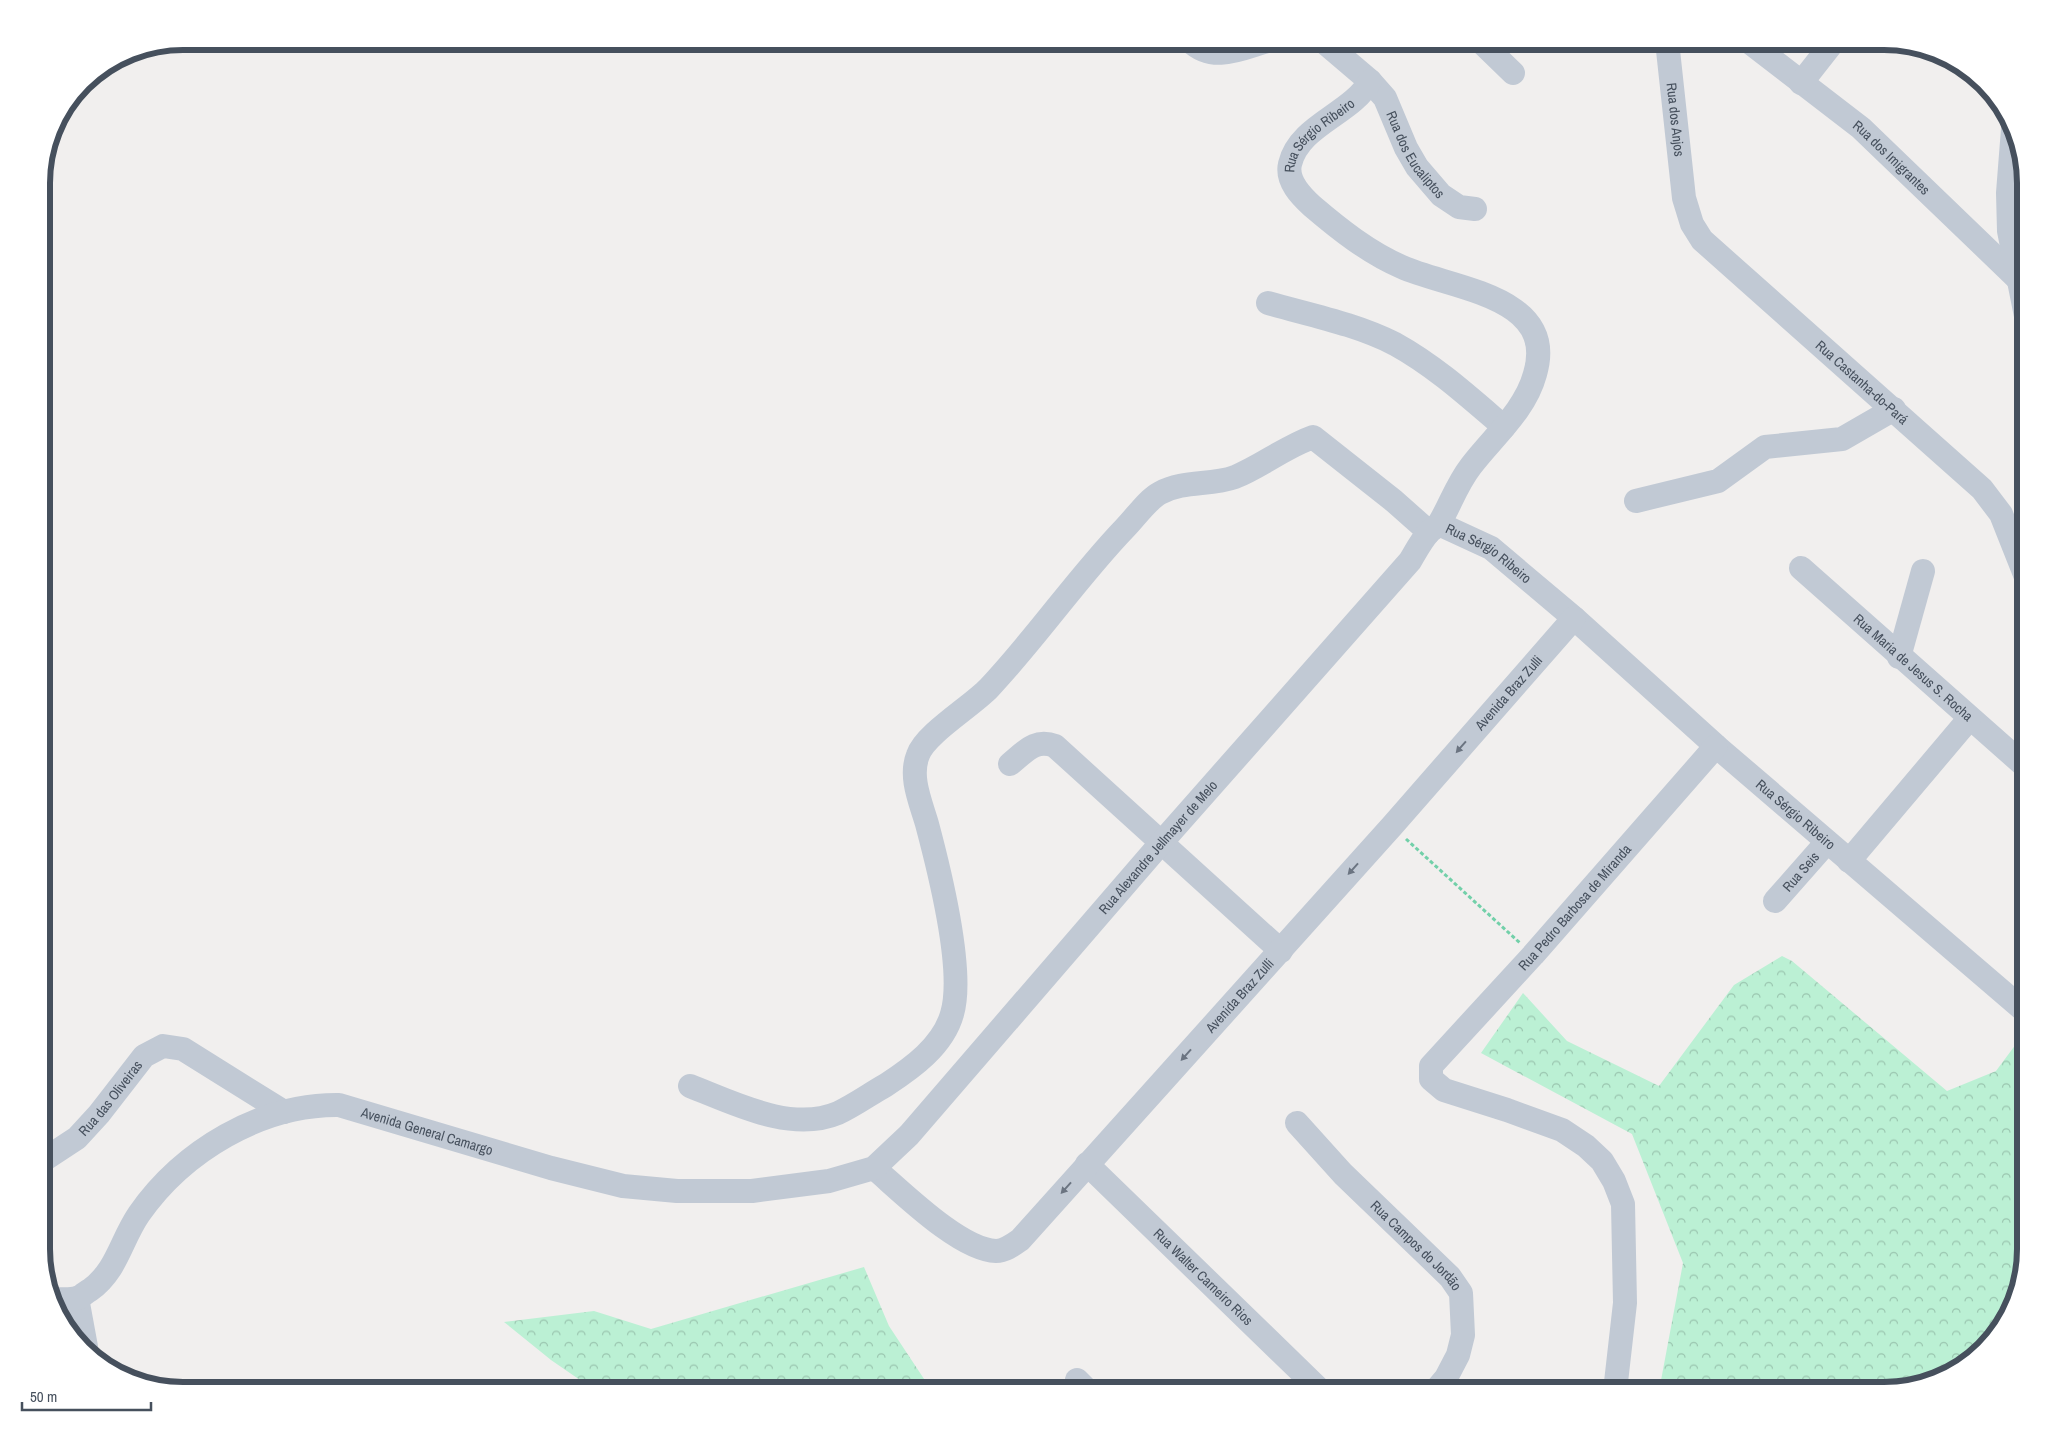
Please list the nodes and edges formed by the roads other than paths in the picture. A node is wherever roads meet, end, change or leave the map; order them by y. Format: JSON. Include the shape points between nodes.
{"nodes":[{"id":1,"x":1203,"y":50,"type":"edge"},
{"id":2,"x":1236,"y":50,"type":"edge"},
{"id":3,"x":1333,"y":50,"type":"edge"},
{"id":4,"x":1489,"y":50,"type":"edge"},
{"id":5,"x":1667,"y":50,"type":"edge"},
{"id":6,"x":1760,"y":50,"type":"edge"},
{"id":7,"x":1827,"y":50,"type":"edge"},
{"id":8,"x":1513,"y":73,"type":"dead end"},
{"id":9,"x":1370,"y":82,"type":"junction"},
{"id":10,"x":1801,"y":82,"type":"junction"},
{"id":11,"x":2012,"y":147,"type":"edge"},
{"id":12,"x":1684,"y":198,"type":"joint"},
{"id":13,"x":1475,"y":209,"type":"dead end"},
{"id":14,"x":2017,"y":262,"type":"edge"},
{"id":15,"x":2017,"y":276,"type":"edge"},
{"id":16,"x":1268,"y":303,"type":"dead end"},
{"id":17,"x":1894,"y":410,"type":"junction"},
{"id":18,"x":1504,"y":428,"type":"junction"},
{"id":19,"x":1636,"y":501,"type":"dead end"},
{"id":20,"x":1434,"y":528,"type":"junction"},
{"id":21,"x":2017,"y":554,"type":"edge"},
{"id":22,"x":1800,"y":568,"type":"dead end"},
{"id":23,"x":1923,"y":571,"type":"dead end"},
{"id":24,"x":1574,"y":618,"type":"junction"},
{"id":25,"x":1899,"y":657,"type":"junction"},
{"id":26,"x":1969,"y":719,"type":"junction"},
{"id":27,"x":1716,"y":746,"type":"junction"},
{"id":28,"x":2017,"y":759,"type":"edge"},
{"id":29,"x":1010,"y":764,"type":"dead end"},
{"id":30,"x":1826,"y":842,"type":"junction"},
{"id":31,"x":1161,"y":843,"type":"junction"},
{"id":32,"x":1849,"y":861,"type":"junction"},
{"id":33,"x":1775,"y":902,"type":"dead end"},
{"id":34,"x":1281,"y":950,"type":"junction"},
{"id":35,"x":2017,"y":1004,"type":"edge"},
{"id":36,"x":690,"y":1086,"type":"dead end"},
{"id":37,"x":284,"y":1112,"type":"junction"},
{"id":38,"x":1297,"y":1124,"type":"dead end"},
{"id":39,"x":50,"y":1156,"type":"edge"},
{"id":40,"x":1087,"y":1164,"type":"junction"},
{"id":41,"x":874,"y":1168,"type":"junction"},
{"id":42,"x":78,"y":1298,"type":"junction"},
{"id":43,"x":60,"y":1299,"type":"edge"},
{"id":44,"x":84,"y":1338,"type":"edge"},
{"id":45,"x":1312,"y":1382,"type":"edge"},
{"id":46,"x":1443,"y":1382,"type":"edge"},
{"id":47,"x":1616,"y":1382,"type":"edge"}],
"edges":[{"from":1,"to":2,"type":"street","via":[[1222,54]]},
{"from":3,"to":9,"type":"street"},
{"from":4,"to":8,"type":"street"},
{"from":5,"to":12,"type":"street","name":"Rua dos Anjos"},
{"from":6,"to":10,"type":"street","name":"Rua dos Imigrantes"},
{"from":7,"to":10,"type":"street"},
{"from":9,"to":13,"type":"street","name":"Rua dos Eucaliptos","via":[[1385,98],[1402,140],[1418,167],[1441,195],[1459,207]]},
{"from":9,"to":18,"type":"street","name":"Rua Sérgio Ribeiro","via":[[1364,92],[1301,144],[1290,164],[1293,184],[1325,217],[1377,254],[1403,268],[1492,297],[1522,316],[1534,335],[1537,349],[1535,374],[1517,411]]},
{"from":10,"to":15,"type":"street","name":"Rua dos Imigrantes","via":[[1860,128]]},
{"from":11,"to":14,"type":"street","via":[[2009,231]]},
{"from":12,"to":17,"type":"street","name":"Rua Castanha-do-Pará","via":[[1692,224],[1712,251]]},
{"from":16,"to":18,"type":"street","via":[[1393,343],[1422,360]]},
{"from":17,"to":19,"type":"street","via":[[1842,439],[1765,447],[1718,482]]},
{"from":17,"to":21,"type":"street","name":"Rua Castanha-do-Pará","via":[[1982,489],[2001,514]]},
{"from":18,"to":20,"type":"street","name":"Rua Sérgio Ribeiro","via":[[1470,467]]},
{"from":20,"to":24,"type":"street","name":"Rua Sérgio Ribeiro","via":[[1492,548]]},
{"from":20,"to":31,"type":"street","name":"Rua Alexandre Jellmayer de Melo","via":[[1410,561]]},
{"from":20,"to":36,"type":"street","via":[[1314,437],[1235,476],[1212,483],[1183,484],[1158,494],[1106,549],[989,688],[926,740],[918,752],[915,777],[948,914],[955,988],[953,1014],[945,1032],[928,1054],[894,1080],[837,1114],[814,1119],[786,1118],[753,1110]]},
{"from":22,"to":25,"type":"street","name":"Rua Maria de Jesus S. Rocha"},
{"from":23,"to":25,"type":"street"},
{"from":24,"to":27,"type":"street","name":"Rua Sérgio Ribeiro"},
{"from":24,"to":34,"type":"street","name":"Avenida Braz Zulli","one_way":true},
{"from":25,"to":26,"type":"street","name":"Rua Maria de Jesus S. Rocha"},
{"from":26,"to":28,"type":"street","name":"Rua Maria de Jesus S. Rocha"},
{"from":26,"to":32,"type":"street"},
{"from":27,"to":30,"type":"street","name":"Rua Sérgio Ribeiro"},
{"from":27,"to":47,"type":"street","name":"Rua Pedro Barbosa de Miranda","via":[[1431,1066],[1431,1079],[1444,1090],[1562,1130],[1602,1161],[1614,1181],[1623,1204],[1625,1303]]},
{"from":29,"to":31,"type":"street","via":[[1030,746],[1040,742],[1055,746]]},
{"from":30,"to":32,"type":"street","name":"Rua Sérgio Ribeiro"},
{"from":30,"to":33,"type":"street","name":"Rua Seis"},
{"from":31,"to":34,"type":"street"},
{"from":31,"to":41,"type":"street","name":"Rua Alexandre Jellmayer de Melo","via":[[908,1135]]},
{"from":32,"to":35,"type":"street","name":"Rua Sérgio Ribeiro"},
{"from":34,"to":40,"type":"street","name":"Avenida Braz Zulli","one_way":true},
{"from":37,"to":39,"type":"street","name":"Rua das Oliveiras","via":[[183,1049],[163,1046],[144,1056],[77,1138]]},
{"from":37,"to":41,"type":"street","name":"Avenida General Camargo","via":[[315,1104],[339,1105],[550,1168],[623,1186],[677,1191],[752,1191],[829,1181]]},
{"from":37,"to":42,"type":"street","name":"Avenida General Camargo","via":[[224,1136],[190,1161],[138,1214],[106,1276]]},
{"from":38,"to":46,"type":"street","name":"Rua Campos do Jordão","via":[[1343,1174],[1450,1277],[1461,1293],[1463,1335],[1458,1355]]},
{"from":40,"to":41,"type":"street","name":"Avenida Braz Zulli","one_way":true,"via":[[1020,1240],[998,1251],[981,1248],[961,1238]]},
{"from":40,"to":45,"type":"street","name":"Rua Walter Carneiro Rios"},
{"from":42,"to":43,"type":"street"},
{"from":42,"to":44,"type":"street"}]}
